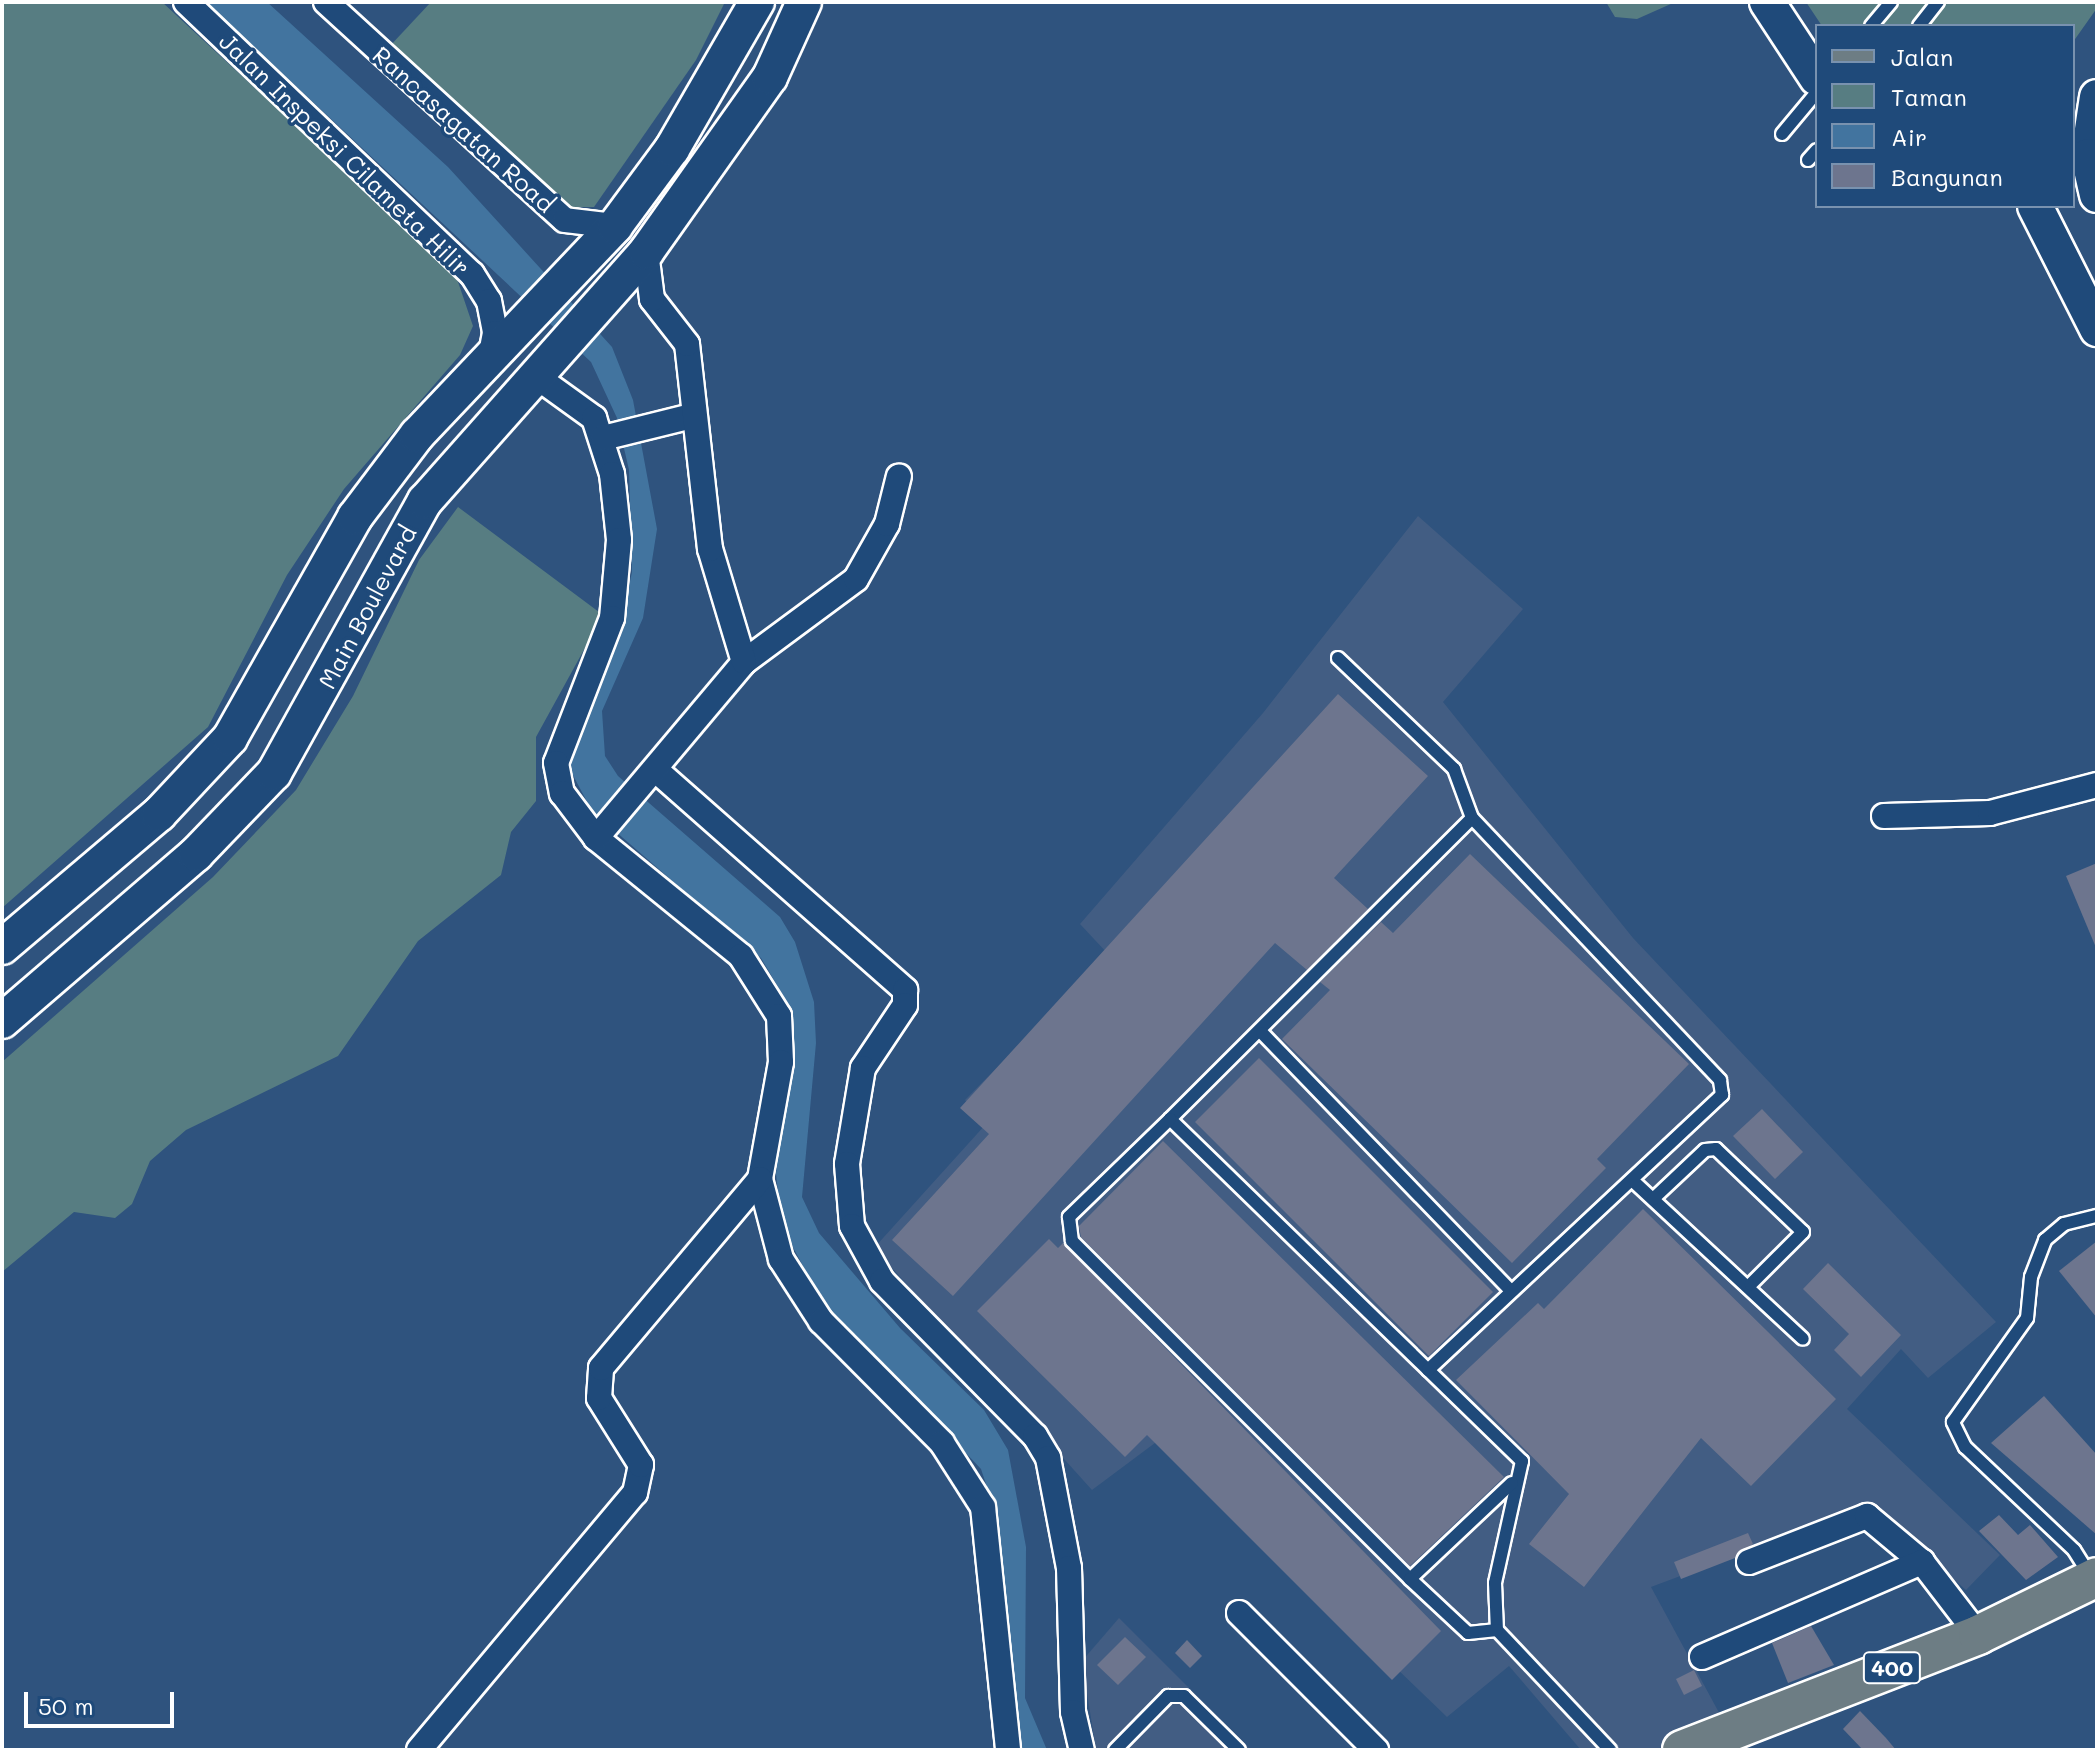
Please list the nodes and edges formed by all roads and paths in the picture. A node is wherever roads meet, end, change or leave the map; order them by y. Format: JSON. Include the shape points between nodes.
{"nodes":[{"id":1,"x":186,"y":2,"type":"edge"},
{"id":2,"x":326,"y":2,"type":"edge"},
{"id":3,"x":759,"y":2,"type":"edge"},
{"id":4,"x":1767,"y":2,"type":"edge"},
{"id":5,"x":1891,"y":2,"type":"edge"},
{"id":6,"x":1938,"y":2,"type":"edge"},
{"id":7,"x":802,"y":10,"type":"edge"},
{"id":8,"x":1873,"y":24,"type":"edge"},
{"id":9,"x":1921,"y":24,"type":"edge"},
{"id":10,"x":1815,"y":75,"type":"edge"},
{"id":11,"x":2097,"y":75,"type":"edge"},
{"id":12,"x":1815,"y":94,"type":"edge"},
{"id":13,"x":2075,"y":94,"type":"edge"},
{"id":14,"x":2097,"y":97,"type":"edge"},
{"id":15,"x":1782,"y":134,"type":"dead end"},
{"id":16,"x":2097,"y":195,"type":"edge"},
{"id":17,"x":2036,"y":208,"type":"edge"},
{"id":18,"x":615,"y":226,"type":"junction"},
{"id":19,"x":646,"y":252,"type":"junction"},
{"id":20,"x":2097,"y":329,"type":"edge"},
{"id":21,"x":489,"y":361,"type":"junction"},
{"id":22,"x":522,"y":389,"type":"junction"},
{"id":23,"x":692,"y":416,"type":"junction"},
{"id":24,"x":610,"y":436,"type":"junction"},
{"id":25,"x":899,"y":476,"type":"dead end"},
{"id":26,"x":313,"y":586,"type":"junction"},
{"id":27,"x":360,"y":612,"type":"junction"},
{"id":28,"x":741,"y":650,"type":"junction"},
{"id":29,"x":1338,"y":658,"type":"dead end"},
{"id":30,"x":657,"y":771,"type":"junction"},
{"id":31,"x":2097,"y":785,"type":"edge"},
{"id":32,"x":1884,"y":816,"type":"dead end"},
{"id":33,"x":1472,"y":818,"type":"junction"},
{"id":34,"x":601,"y":832,"type":"junction"},
{"id":35,"x":2,"y":947,"type":"edge"},
{"id":36,"x":2,"y":1021,"type":"edge"},
{"id":37,"x":1262,"y":1033,"type":"junction"},
{"id":38,"x":1170,"y":1119,"type":"junction"},
{"id":39,"x":760,"y":1179,"type":"junction"},
{"id":40,"x":1632,"y":1180,"type":"junction"},
{"id":41,"x":1653,"y":1199,"type":"junction"},
{"id":42,"x":2097,"y":1216,"type":"edge"},
{"id":43,"x":1751,"y":1284,"type":"junction"},
{"id":44,"x":1510,"y":1290,"type":"junction"},
{"id":45,"x":1803,"y":1339,"type":"dead end"},
{"id":46,"x":1428,"y":1370,"type":"junction"},
{"id":47,"x":1512,"y":1483,"type":"junction"},
{"id":48,"x":1749,"y":1562,"type":"dead end"},
{"id":49,"x":1922,"y":1562,"type":"junction"},
{"id":50,"x":2095,"y":1578,"type":"edge"},
{"id":51,"x":1410,"y":1579,"type":"junction"},
{"id":52,"x":1239,"y":1613,"type":"dead end"},
{"id":53,"x":1497,"y":1630,"type":"junction"},
{"id":54,"x":1978,"y":1635,"type":"junction"},
{"id":55,"x":1702,"y":1657,"type":"dead end"},
{"id":56,"x":419,"y":1750,"type":"edge"},
{"id":57,"x":1008,"y":1750,"type":"edge"},
{"id":58,"x":1082,"y":1750,"type":"edge"},
{"id":59,"x":1115,"y":1750,"type":"edge"},
{"id":60,"x":1239,"y":1750,"type":"edge"},
{"id":61,"x":1376,"y":1750,"type":"edge"},
{"id":62,"x":1610,"y":1750,"type":"edge"},
{"id":63,"x":1682,"y":1750,"type":"edge"}],
"edges":[{"from":1,"to":21,"type":"street","name":"Jalan Inspeksi Cilameta Hilir","via":[[472,274],[489,301],[495,333]]},
{"from":2,"to":18,"type":"street","name":"Rancasagatan Road","via":[[565,220]]},
{"from":3,"to":7,"type":"main road"},
{"from":3,"to":18,"type":"main road","name":"Main Boulevard","via":[[680,137]]},
{"from":4,"to":10,"type":"main road"},
{"from":5,"to":8,"type":"lane"},
{"from":6,"to":9,"type":"lane"},
{"from":7,"to":19,"type":"main road","name":"Main Boulevard","via":[[770,77]]},
{"from":11,"to":13,"type":"main road"},
{"from":12,"to":15,"type":"lane"},
{"from":14,"to":16,"type":"main road","via":[[2088,156]]},
{"from":17,"to":20,"type":"main road"},
{"from":18,"to":21,"type":"main road","name":"Main Boulevard"},
{"from":19,"to":22,"type":"main road","name":"Main Boulevard"},
{"from":19,"to":23,"type":"street","via":[[652,299],[687,344]]},
{"from":21,"to":26,"type":"main road","name":"Main Boulevard","via":[[417,435]]},
{"from":22,"to":24,"type":"street","via":[[544,382],[566,391]]},
{"from":22,"to":27,"type":"main road","name":"Main Boulevard","via":[[425,501]]},
{"from":23,"to":24,"type":"street"},
{"from":23,"to":28,"type":"street","via":[[710,549]]},
{"from":24,"to":34,"type":"street","via":[[619,581],[556,763],[562,793]]},
{"from":25,"to":28,"type":"street","via":[[887,524],[856,579]]},
{"from":26,"to":27,"type":"main road"},
{"from":26,"to":35,"type":"main road","name":"Main Boulevard","via":[[259,695],[199,775]]},
{"from":27,"to":36,"type":"main road","name":"Main Boulevard","via":[[274,773],[196,854]]},
{"from":28,"to":30,"type":"street"},
{"from":29,"to":33,"type":"lane","via":[[1454,769]]},
{"from":30,"to":34,"type":"street"},
{"from":30,"to":58,"type":"street","via":[[905,990],[905,1005],[868,1057],[859,1084],[847,1164],[852,1226],[882,1281],[1035,1436],[1048,1458],[1069,1568],[1073,1712]]},
{"from":31,"to":32,"type":"street","via":[[1990,813]]},
{"from":33,"to":37,"type":"lane"},
{"from":33,"to":40,"type":"lane","via":[[1720,1080],[1717,1102]]},
{"from":34,"to":39,"type":"street","via":[[741,956],[779,1016],[781,1062]]},
{"from":37,"to":38,"type":"lane"},
{"from":37,"to":44,"type":"lane"},
{"from":38,"to":46,"type":"lane"},
{"from":38,"to":51,"type":"lane","via":[[1069,1217],[1072,1241]]},
{"from":39,"to":56,"type":"street","via":[[601,1368],[599,1398],[641,1465],[635,1493]]},
{"from":39,"to":57,"type":"street","via":[[781,1259],[800,1292],[942,1443],[983,1507]]},
{"from":40,"to":41,"type":"lane"},
{"from":40,"to":44,"type":"lane"},
{"from":41,"to":43,"type":"lane"},
{"from":41,"to":43,"type":"lane","via":[[1705,1150],[1716,1149],[1803,1232]]},
{"from":42,"to":50,"type":"lane","via":[[2064,1224],[2045,1240],[2031,1277],[2027,1318],[1953,1422],[1965,1447],[2074,1550]]},
{"from":43,"to":45,"type":"lane"},
{"from":44,"to":46,"type":"lane"},
{"from":46,"to":47,"type":"lane","via":[[1522,1461]]},
{"from":47,"to":51,"type":"lane"},
{"from":47,"to":53,"type":"lane","via":[[1495,1583]]},
{"from":48,"to":49,"type":"street","via":[[1867,1516]]},
{"from":49,"to":54,"type":"street"},
{"from":49,"to":55,"type":"street"},
{"from":50,"to":54,"type":"main road","number":"400"},
{"from":51,"to":53,"type":"lane","via":[[1468,1633]]},
{"from":52,"to":61,"type":"street"},
{"from":53,"to":62,"type":"lane"},
{"from":54,"to":63,"type":"main road","number":"400"},
{"from":59,"to":60,"type":"lane","via":[[1168,1696],[1184,1696]]}]}
